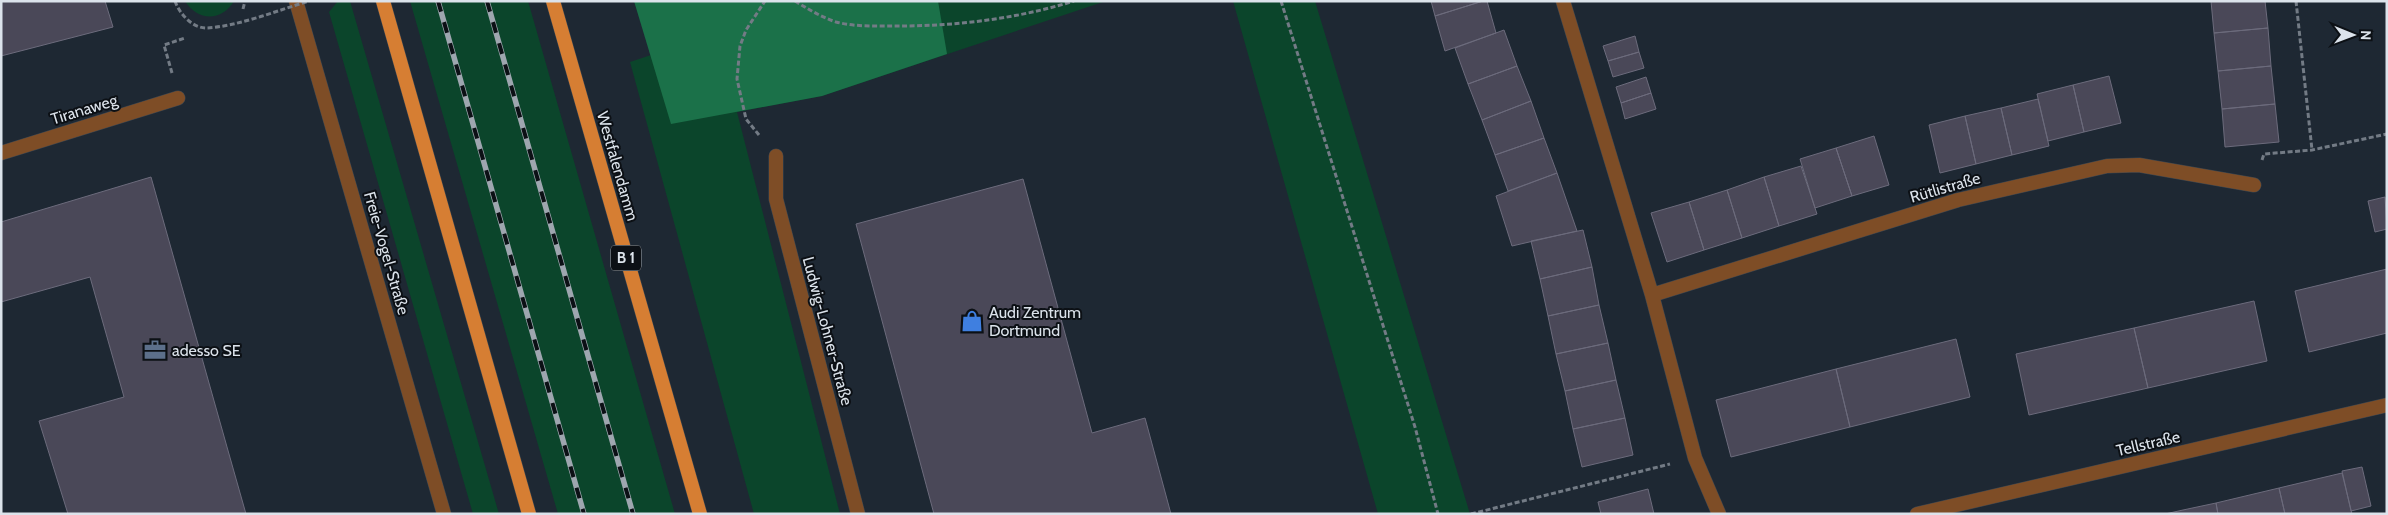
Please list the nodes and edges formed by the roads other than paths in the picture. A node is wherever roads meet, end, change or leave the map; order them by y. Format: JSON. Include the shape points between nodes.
{"nodes":[{"id":1,"x":296,"y":1,"type":"edge"},
{"id":2,"x":383,"y":1,"type":"edge"},
{"id":3,"x":553,"y":1,"type":"edge"},
{"id":4,"x":1563,"y":1,"type":"edge"},
{"id":5,"x":178,"y":98,"type":"road end"},
{"id":6,"x":1,"y":153,"type":"edge"},
{"id":7,"x":776,"y":156,"type":"road end"},
{"id":8,"x":2254,"y":185,"type":"road end"},
{"id":9,"x":1652,"y":295,"type":"junction"},
{"id":10,"x":2387,"y":405,"type":"edge"},
{"id":11,"x":444,"y":514,"type":"edge"},
{"id":12,"x":529,"y":514,"type":"edge"},
{"id":13,"x":700,"y":514,"type":"edge"},
{"id":14,"x":858,"y":514,"type":"edge"},
{"id":15,"x":1719,"y":514,"type":"edge"},
{"id":16,"x":1917,"y":514,"type":"edge"}],
"edges":[{"from":1,"to":11,"type":"street","name":"Freie-Vogel-Straße"},
{"from":2,"to":12,"type":"highway"},
{"from":3,"to":13,"type":"highway","name":"Westfalendamm","number":"B 1"},
{"from":4,"to":9,"type":"street"},
{"from":5,"to":6,"type":"street","name":"Tiranaweg"},
{"from":7,"to":14,"type":"street","name":"Ludwig-Lohner-Straße","via":[[776,199]]},
{"from":8,"to":9,"type":"street","name":"Rütlistraße","via":[[2139,165],[2107,166],[1958,200]]},
{"from":9,"to":15,"type":"street","via":[[1694,458]]},
{"from":10,"to":16,"type":"street","name":"Tellstraße"}]}
